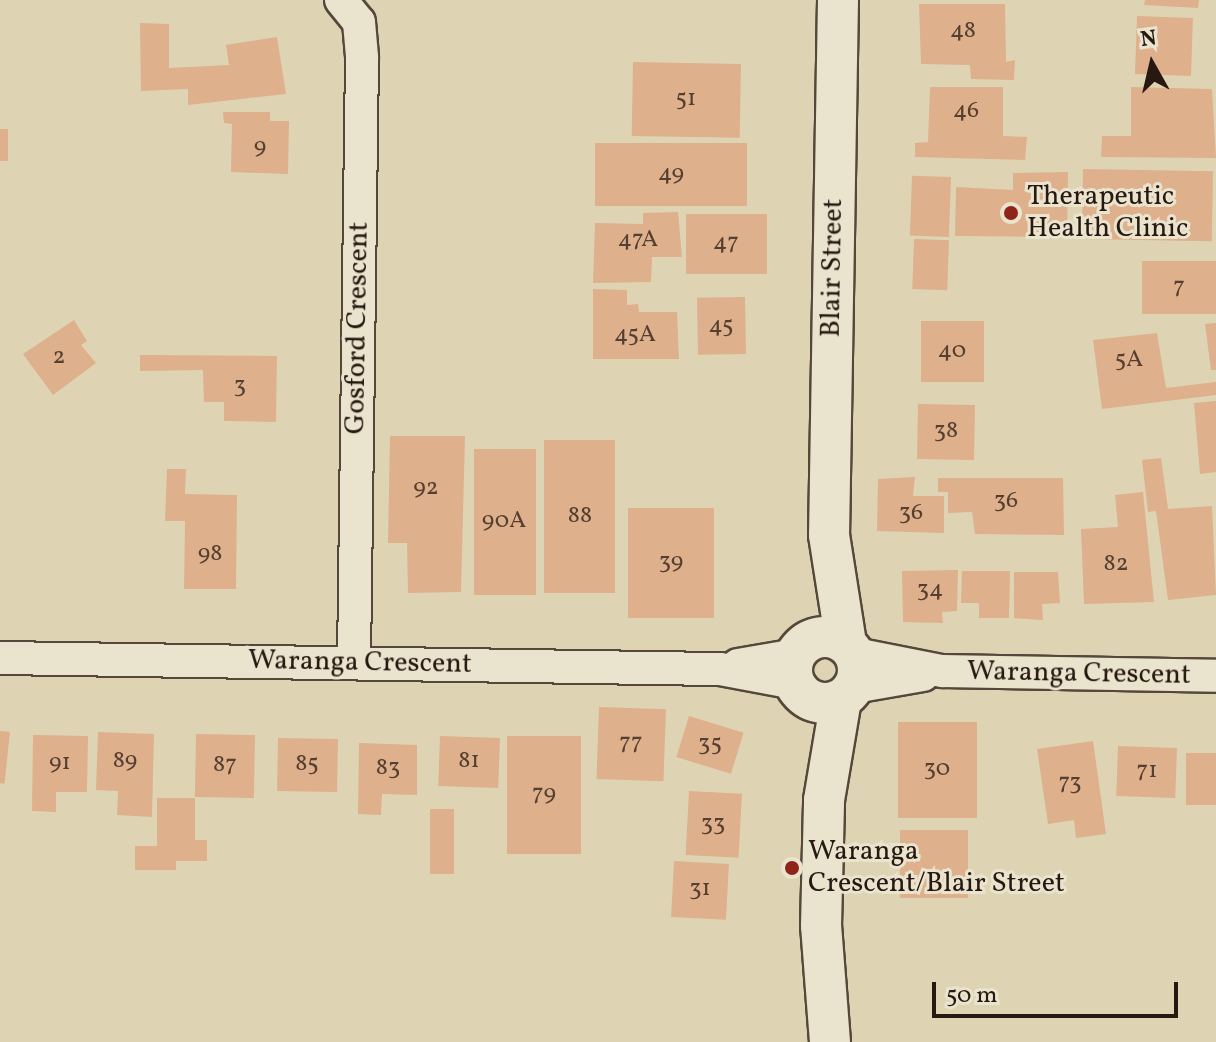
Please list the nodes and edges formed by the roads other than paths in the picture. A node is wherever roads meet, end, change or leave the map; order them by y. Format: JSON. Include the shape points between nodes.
{"nodes":[{"id":1,"x":341,"y":0,"type":"edge"},
{"id":2,"x":838,"y":0,"type":"edge"},
{"id":3,"x":0,"y":658,"type":"edge"},
{"id":4,"x":354,"y":663,"type":"junction"},
{"id":5,"x":824,"y":670,"type":"junction"},
{"id":6,"x":1216,"y":676,"type":"edge"},
{"id":7,"x":821,"y":926,"type":"junction"},
{"id":8,"x":809,"y":1042,"type":"edge"},
{"id":9,"x":830,"y":1042,"type":"edge"}],
"edges":[{"from":1,"to":4,"type":"street","name":"Gosford Crescent","via":[[359,22],[362,58]]},
{"from":2,"to":5,"type":"street","name":"Blair Street"},
{"from":3,"to":4,"type":"street","name":"Waranga Crescent"},
{"from":4,"to":5,"type":"street","name":"Waranga Crescent"},
{"from":5,"to":6,"type":"street","name":"Waranga Crescent"},
{"from":5,"to":7,"type":"street","name":"Blair Street"},
{"from":7,"to":8,"type":"street","name":"Blair Street"},
{"from":7,"to":9,"type":"street","name":"Blair Street"}]}
